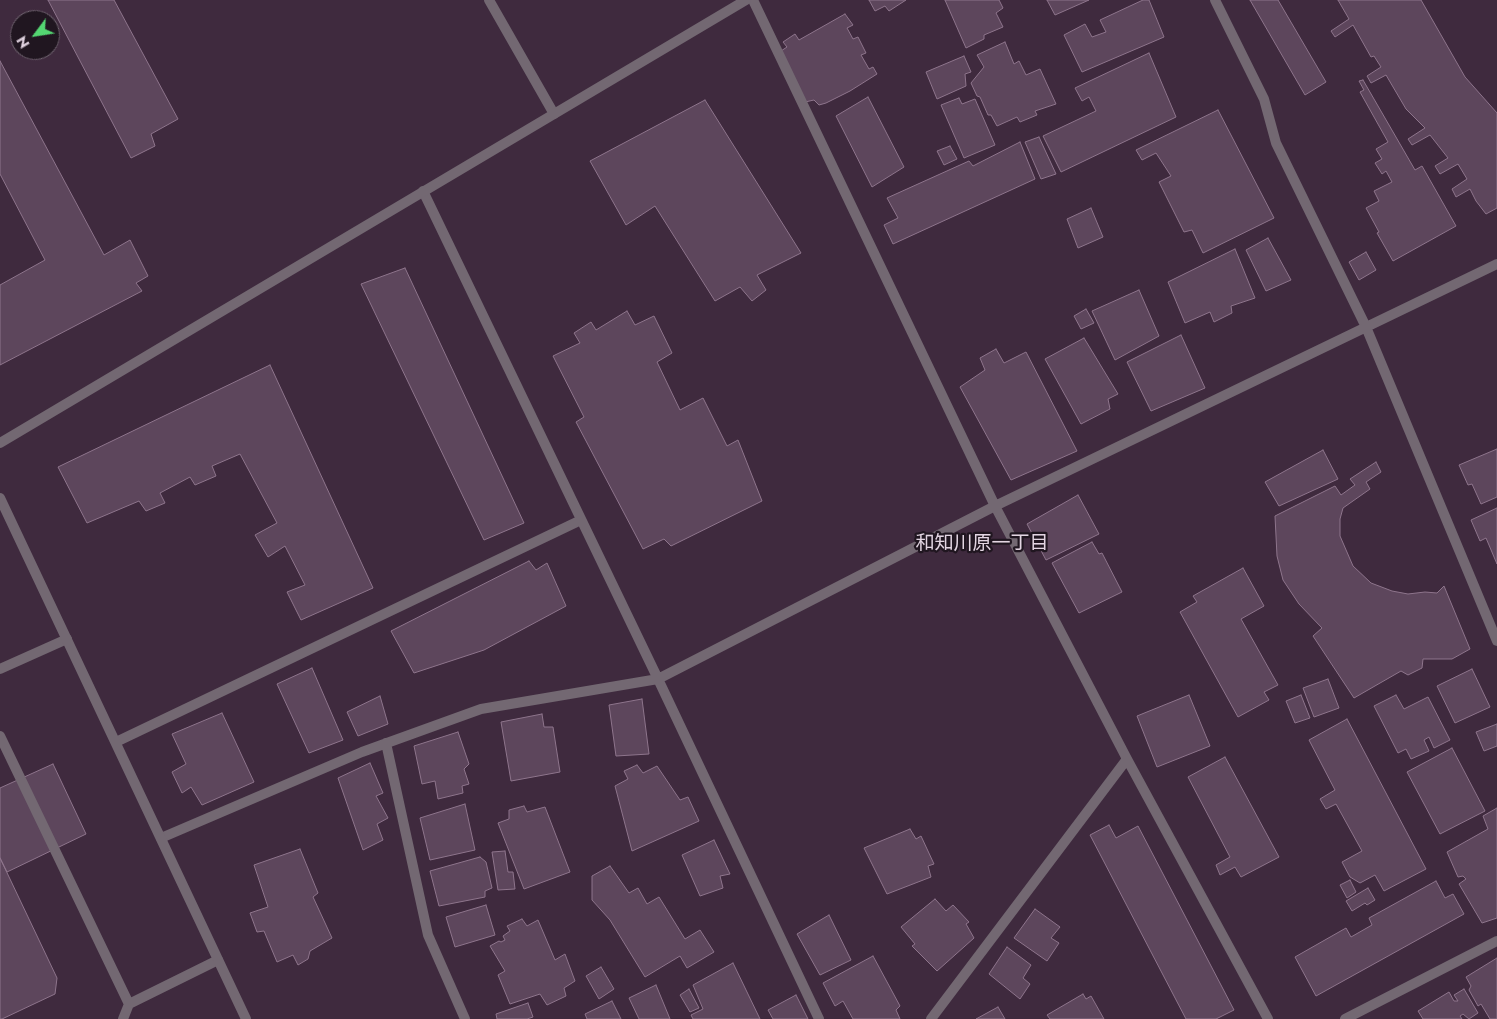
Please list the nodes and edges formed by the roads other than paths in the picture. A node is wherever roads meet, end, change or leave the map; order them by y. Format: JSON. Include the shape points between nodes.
{"nodes":[{"id":1,"x":489,"y":0,"type":"edge"},
{"id":2,"x":746,"y":0,"type":"edge"},
{"id":3,"x":753,"y":0,"type":"edge"},
{"id":4,"x":1215,"y":0,"type":"edge"},
{"id":5,"x":554,"y":114,"type":"junction"},
{"id":6,"x":423,"y":191,"type":"junction"},
{"id":7,"x":1497,"y":264,"type":"edge"},
{"id":8,"x":1366,"y":327,"type":"junction"},
{"id":9,"x":0,"y":443,"type":"edge"},
{"id":10,"x":0,"y":498,"type":"edge"},
{"id":11,"x":995,"y":506,"type":"junction"},
{"id":12,"x":581,"y":520,"type":"junction"},
{"id":13,"x":67,"y":639,"type":"junction"},
{"id":14,"x":1497,"y":640,"type":"edge"},
{"id":15,"x":0,"y":670,"type":"edge"},
{"id":16,"x":658,"y":679,"type":"junction"},
{"id":17,"x":0,"y":736,"type":"edge"},
{"id":18,"x":116,"y":742,"type":"junction"},
{"id":19,"x":386,"y":743,"type":"junction"},
{"id":20,"x":1127,"y":759,"type":"junction"},
{"id":21,"x":161,"y":838,"type":"junction"},
{"id":22,"x":1497,"y":941,"type":"edge"},
{"id":23,"x":218,"y":960,"type":"junction"},
{"id":24,"x":128,"y":1004,"type":"junction"},
{"id":25,"x":123,"y":1019,"type":"edge"},
{"id":26,"x":246,"y":1019,"type":"edge"},
{"id":27,"x":465,"y":1019,"type":"edge"},
{"id":28,"x":819,"y":1019,"type":"edge"},
{"id":29,"x":931,"y":1019,"type":"edge"},
{"id":30,"x":1268,"y":1019,"type":"edge"},
{"id":31,"x":1345,"y":1019,"type":"edge"}],
"edges":[{"from":1,"to":5,"type":"street"},
{"from":2,"to":5,"type":"street"},
{"from":3,"to":11,"type":"street"},
{"from":4,"to":8,"type":"street","via":[[1264,99],[1276,143]]},
{"from":5,"to":6,"type":"street"},
{"from":6,"to":9,"type":"street"},
{"from":6,"to":12,"type":"street"},
{"from":7,"to":8,"type":"street"},
{"from":8,"to":11,"type":"street"},
{"from":8,"to":14,"type":"street"},
{"from":10,"to":13,"type":"street"},
{"from":11,"to":16,"type":"street"},
{"from":11,"to":20,"type":"street"},
{"from":12,"to":16,"type":"street"},
{"from":12,"to":18,"type":"street"},
{"from":13,"to":15,"type":"street"},
{"from":13,"to":18,"type":"street"},
{"from":16,"to":19,"type":"street","via":[[481,709]]},
{"from":16,"to":28,"type":"street"},
{"from":17,"to":24,"type":"street"},
{"from":18,"to":21,"type":"street"},
{"from":19,"to":21,"type":"street"},
{"from":19,"to":27,"type":"street","via":[[428,935]]},
{"from":20,"to":29,"type":"street"},
{"from":20,"to":30,"type":"street"},
{"from":21,"to":23,"type":"street"},
{"from":22,"to":31,"type":"street"},
{"from":23,"to":24,"type":"street"},
{"from":23,"to":26,"type":"street"},
{"from":24,"to":25,"type":"street"}]}
